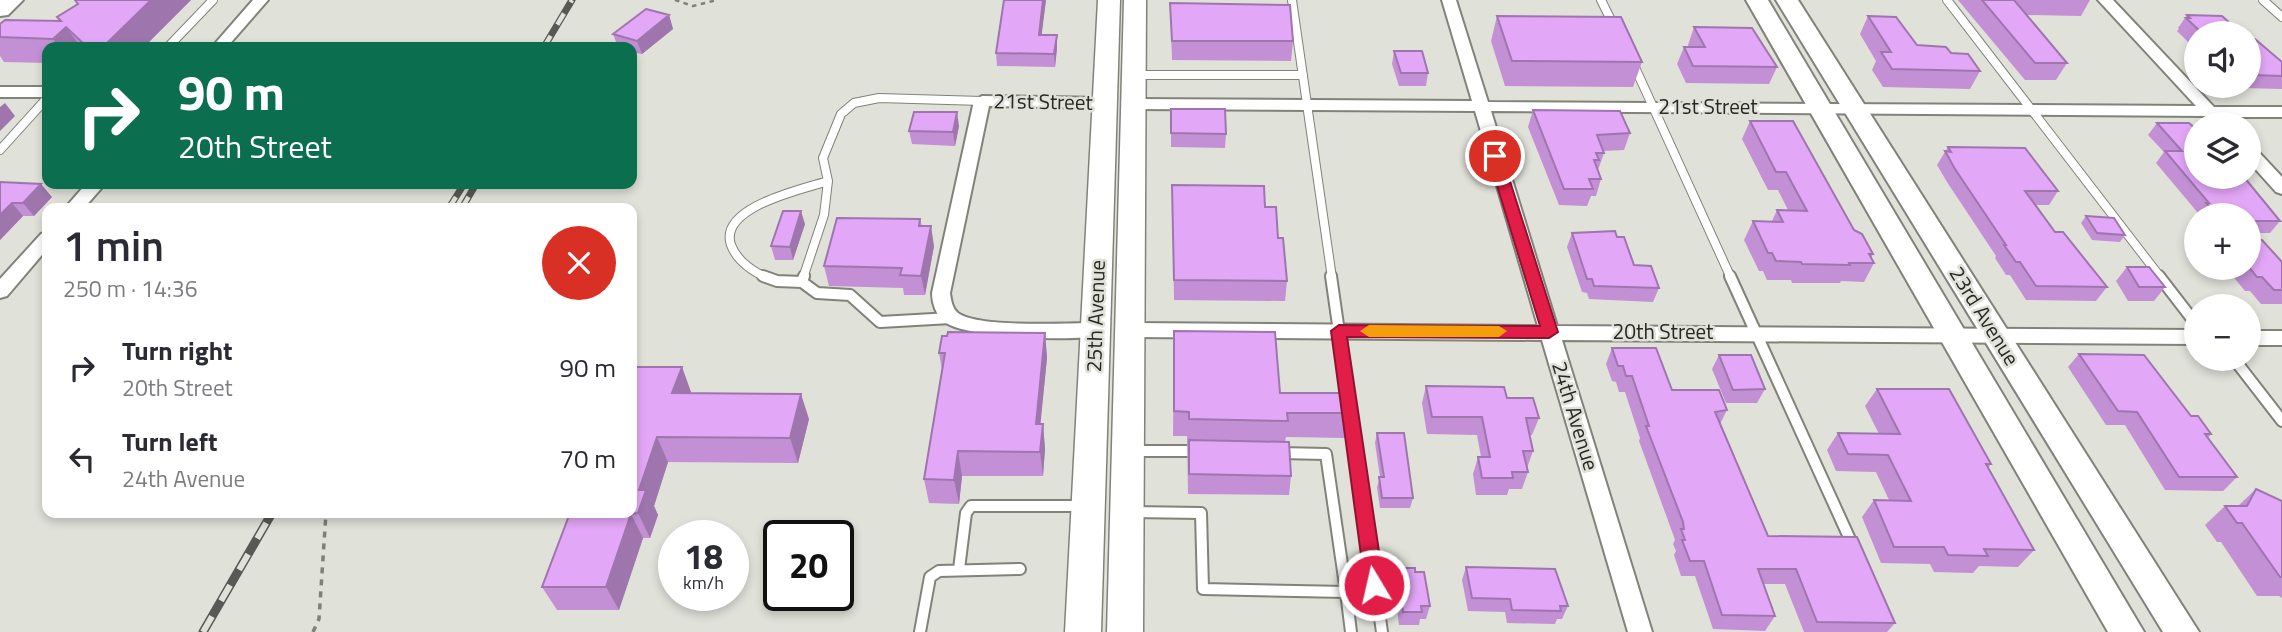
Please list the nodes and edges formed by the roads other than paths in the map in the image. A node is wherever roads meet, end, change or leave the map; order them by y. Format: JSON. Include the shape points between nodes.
{"nodes":[{"id":1,"x":12,"y":0,"type":"edge"},
{"id":2,"x":214,"y":0,"type":"edge"},
{"id":3,"x":261,"y":0,"type":"edge"},
{"id":4,"x":1109,"y":0,"type":"edge"},
{"id":5,"x":1135,"y":0,"type":"edge"},
{"id":6,"x":1293,"y":0,"type":"edge"},
{"id":7,"x":1449,"y":0,"type":"edge"},
{"id":8,"x":1601,"y":0,"type":"edge"},
{"id":9,"x":1757,"y":0,"type":"edge"},
{"id":10,"x":1787,"y":0,"type":"edge"},
{"id":11,"x":1947,"y":0,"type":"edge"},
{"id":12,"x":2105,"y":0,"type":"edge"},
{"id":13,"x":2263,"y":0,"type":"edge"},
{"id":14,"x":0,"y":10,"type":"edge"},
{"id":15,"x":2282,"y":17,"type":"edge"},
{"id":16,"x":1619,"y":36,"type":"edge"},
{"id":17,"x":173,"y":42,"type":"edge"},
{"id":18,"x":223,"y":42,"type":"edge"},
{"id":19,"x":1625,"y":47,"type":"edge"},
{"id":20,"x":1303,"y":75,"type":"junction"},
{"id":21,"x":0,"y":92,"type":"edge"},
{"id":22,"x":42,"y":92,"type":"edge"},
{"id":23,"x":1124,"y":94,"type":"junction"},
{"id":24,"x":982,"y":101,"type":"junction"},
{"id":25,"x":42,"y":104,"type":"edge"},
{"id":26,"x":1308,"y":105,"type":"junction"},
{"id":27,"x":1480,"y":106,"type":"junction"},
{"id":28,"x":1654,"y":107,"type":"junction"},
{"id":29,"x":1821,"y":108,"type":"junction"},
{"id":30,"x":1854,"y":108,"type":"junction"},
{"id":31,"x":2029,"y":110,"type":"junction"},
{"id":32,"x":2210,"y":111,"type":"junction"},
{"id":33,"x":2282,"y":112,"type":"edge"},
{"id":34,"x":0,"y":150,"type":"edge"},
{"id":35,"x":2261,"y":165,"type":"edge"},
{"id":36,"x":828,"y":181,"type":"junction"},
{"id":37,"x":2282,"y":188,"type":"edge"},
{"id":38,"x":91,"y":189,"type":"edge"},
{"id":39,"x":79,"y":203,"type":"edge"},
{"id":40,"x":42,"y":245,"type":"edge"},
{"id":41,"x":802,"y":282,"type":"junction"},
{"id":42,"x":0,"y":291,"type":"edge"},
{"id":43,"x":2184,"y":309,"type":"edge"},
{"id":44,"x":951,"y":318,"type":"junction"},
{"id":45,"x":1095,"y":330,"type":"junction"},
{"id":46,"x":1130,"y":330,"type":"junction"},
{"id":47,"x":1339,"y":331,"type":"junction"},
{"id":48,"x":1549,"y":332,"type":"junction"},
{"id":49,"x":1758,"y":333,"type":"junction"},
{"id":50,"x":1952,"y":334,"type":"junction"},
{"id":51,"x":1995,"y":335,"type":"junction"},
{"id":52,"x":2184,"y":337,"type":"edge"},
{"id":53,"x":2261,"y":338,"type":"edge"},
{"id":54,"x":2282,"y":338,"type":"edge"},
{"id":55,"x":2243,"y":371,"type":"edge"},
{"id":56,"x":2282,"y":421,"type":"edge"},
{"id":57,"x":1128,"y":451,"type":"junction"},
{"id":58,"x":1208,"y":452,"type":"edge"},
{"id":59,"x":1261,"y":453,"type":"edge"},
{"id":60,"x":1088,"y":506,"type":"junction"},
{"id":61,"x":1127,"y":512,"type":"junction"},
{"id":62,"x":1855,"y":552,"type":"edge"},
{"id":63,"x":959,"y":569,"type":"junction"},
{"id":64,"x":1020,"y":569,"type":"dead end"},
{"id":65,"x":1346,"y":592,"type":"junction"},
{"id":66,"x":920,"y":632,"type":"edge"},
{"id":67,"x":1083,"y":632,"type":"edge"},
{"id":68,"x":1125,"y":632,"type":"edge"},
{"id":69,"x":1351,"y":632,"type":"edge"},
{"id":70,"x":1382,"y":632,"type":"edge"},
{"id":71,"x":1640,"y":632,"type":"edge"},
{"id":72,"x":2127,"y":632,"type":"edge"},
{"id":73,"x":2182,"y":632,"type":"edge"}],
"edges":[{"from":1,"to":14,"type":"street"},
{"from":2,"to":17,"type":"lane"},
{"from":3,"to":18,"type":"street"},
{"from":4,"to":23,"type":"main road","name":"25th Avenue"},
{"from":5,"to":23,"type":"main road","name":"25th Avenue"},
{"from":6,"to":20,"type":"lane"},
{"from":7,"to":27,"type":"street","name":"24th Avenue"},
{"from":8,"to":16,"type":"lane"},
{"from":9,"to":29,"type":"street","name":"23rd Avenue"},
{"from":10,"to":30,"type":"street","name":"23rd Avenue"},
{"from":11,"to":31,"type":"lane"},
{"from":12,"to":32,"type":"street"},
{"from":13,"to":15,"type":"lane"},
{"from":19,"to":28,"type":"lane"},
{"from":20,"to":23,"type":"lane"},
{"from":20,"to":26,"type":"lane"},
{"from":21,"to":22,"type":"street"},
{"from":23,"to":24,"type":"street","name":"21st Street"},
{"from":23,"to":26,"type":"street","name":"21st Street"},
{"from":23,"to":45,"type":"main road","name":"25th Avenue"},
{"from":23,"to":46,"type":"main road","name":"25th Avenue"},
{"from":24,"to":36,"type":"lane","via":[[878,98],[853,103],[841,114],[823,159]]},
{"from":24,"to":44,"type":"street","via":[[941,293]]},
{"from":25,"to":34,"type":"lane"},
{"from":26,"to":27,"type":"street","name":"21st Street"},
{"from":26,"to":47,"type":"lane"},
{"from":27,"to":28,"type":"street","name":"21st Street"},
{"from":27,"to":48,"type":"street","name":"24th Avenue"},
{"from":28,"to":29,"type":"street","name":"21st Street"},
{"from":28,"to":49,"type":"lane"},
{"from":29,"to":30,"type":"street","name":"21st Street"},
{"from":29,"to":50,"type":"street","name":"23rd Avenue"},
{"from":30,"to":31,"type":"street","name":"21st Street"},
{"from":30,"to":51,"type":"street","name":"23rd Avenue"},
{"from":31,"to":32,"type":"street","name":"21st Street"},
{"from":31,"to":43,"type":"lane"},
{"from":32,"to":33,"type":"street","name":"21st Street"},
{"from":35,"to":37,"type":"street"},
{"from":36,"to":41,"type":"lane","via":[[824,215]]},
{"from":36,"to":41,"type":"lane","via":[[744,212],[729,233],[730,248],[748,265],[769,279]]},
{"from":38,"to":39,"type":"street"},
{"from":40,"to":42,"type":"street"},
{"from":41,"to":44,"type":"lane","via":[[817,293],[850,295],[880,322]]},
{"from":44,"to":45,"type":"street","via":[[971,327]]},
{"from":45,"to":60,"type":"main road","name":"25th Avenue"},
{"from":46,"to":47,"type":"street","name":"20th Street"},
{"from":46,"to":57,"type":"main road","name":"25th Avenue"},
{"from":47,"to":48,"type":"street","name":"20th Street"},
{"from":47,"to":70,"type":"lane"},
{"from":48,"to":49,"type":"street","name":"20th Street"},
{"from":48,"to":71,"type":"street","name":"24th Avenue"},
{"from":49,"to":50,"type":"street","name":"20th Street"},
{"from":49,"to":62,"type":"lane"},
{"from":50,"to":51,"type":"street","name":"20th Street"},
{"from":50,"to":72,"type":"street","name":"23rd Avenue"},
{"from":51,"to":52,"type":"street","name":"20th Street"},
{"from":51,"to":73,"type":"street","name":"23rd Avenue"},
{"from":53,"to":54,"type":"street"},
{"from":55,"to":56,"type":"lane"},
{"from":57,"to":58,"type":"lane"},
{"from":57,"to":61,"type":"main road","name":"25th Avenue"},
{"from":59,"to":65,"type":"lane","via":[[1326,454]]},
{"from":60,"to":63,"type":"lane","via":[[971,506],[966,513]]},
{"from":60,"to":67,"type":"main road","name":"25th Avenue"},
{"from":61,"to":65,"type":"lane","via":[[1201,513],[1203,589]]},
{"from":61,"to":68,"type":"main road","name":"25th Avenue"},
{"from":63,"to":64,"type":"lane"},
{"from":63,"to":66,"type":"lane","via":[[930,577]]},
{"from":65,"to":69,"type":"lane"}]}
